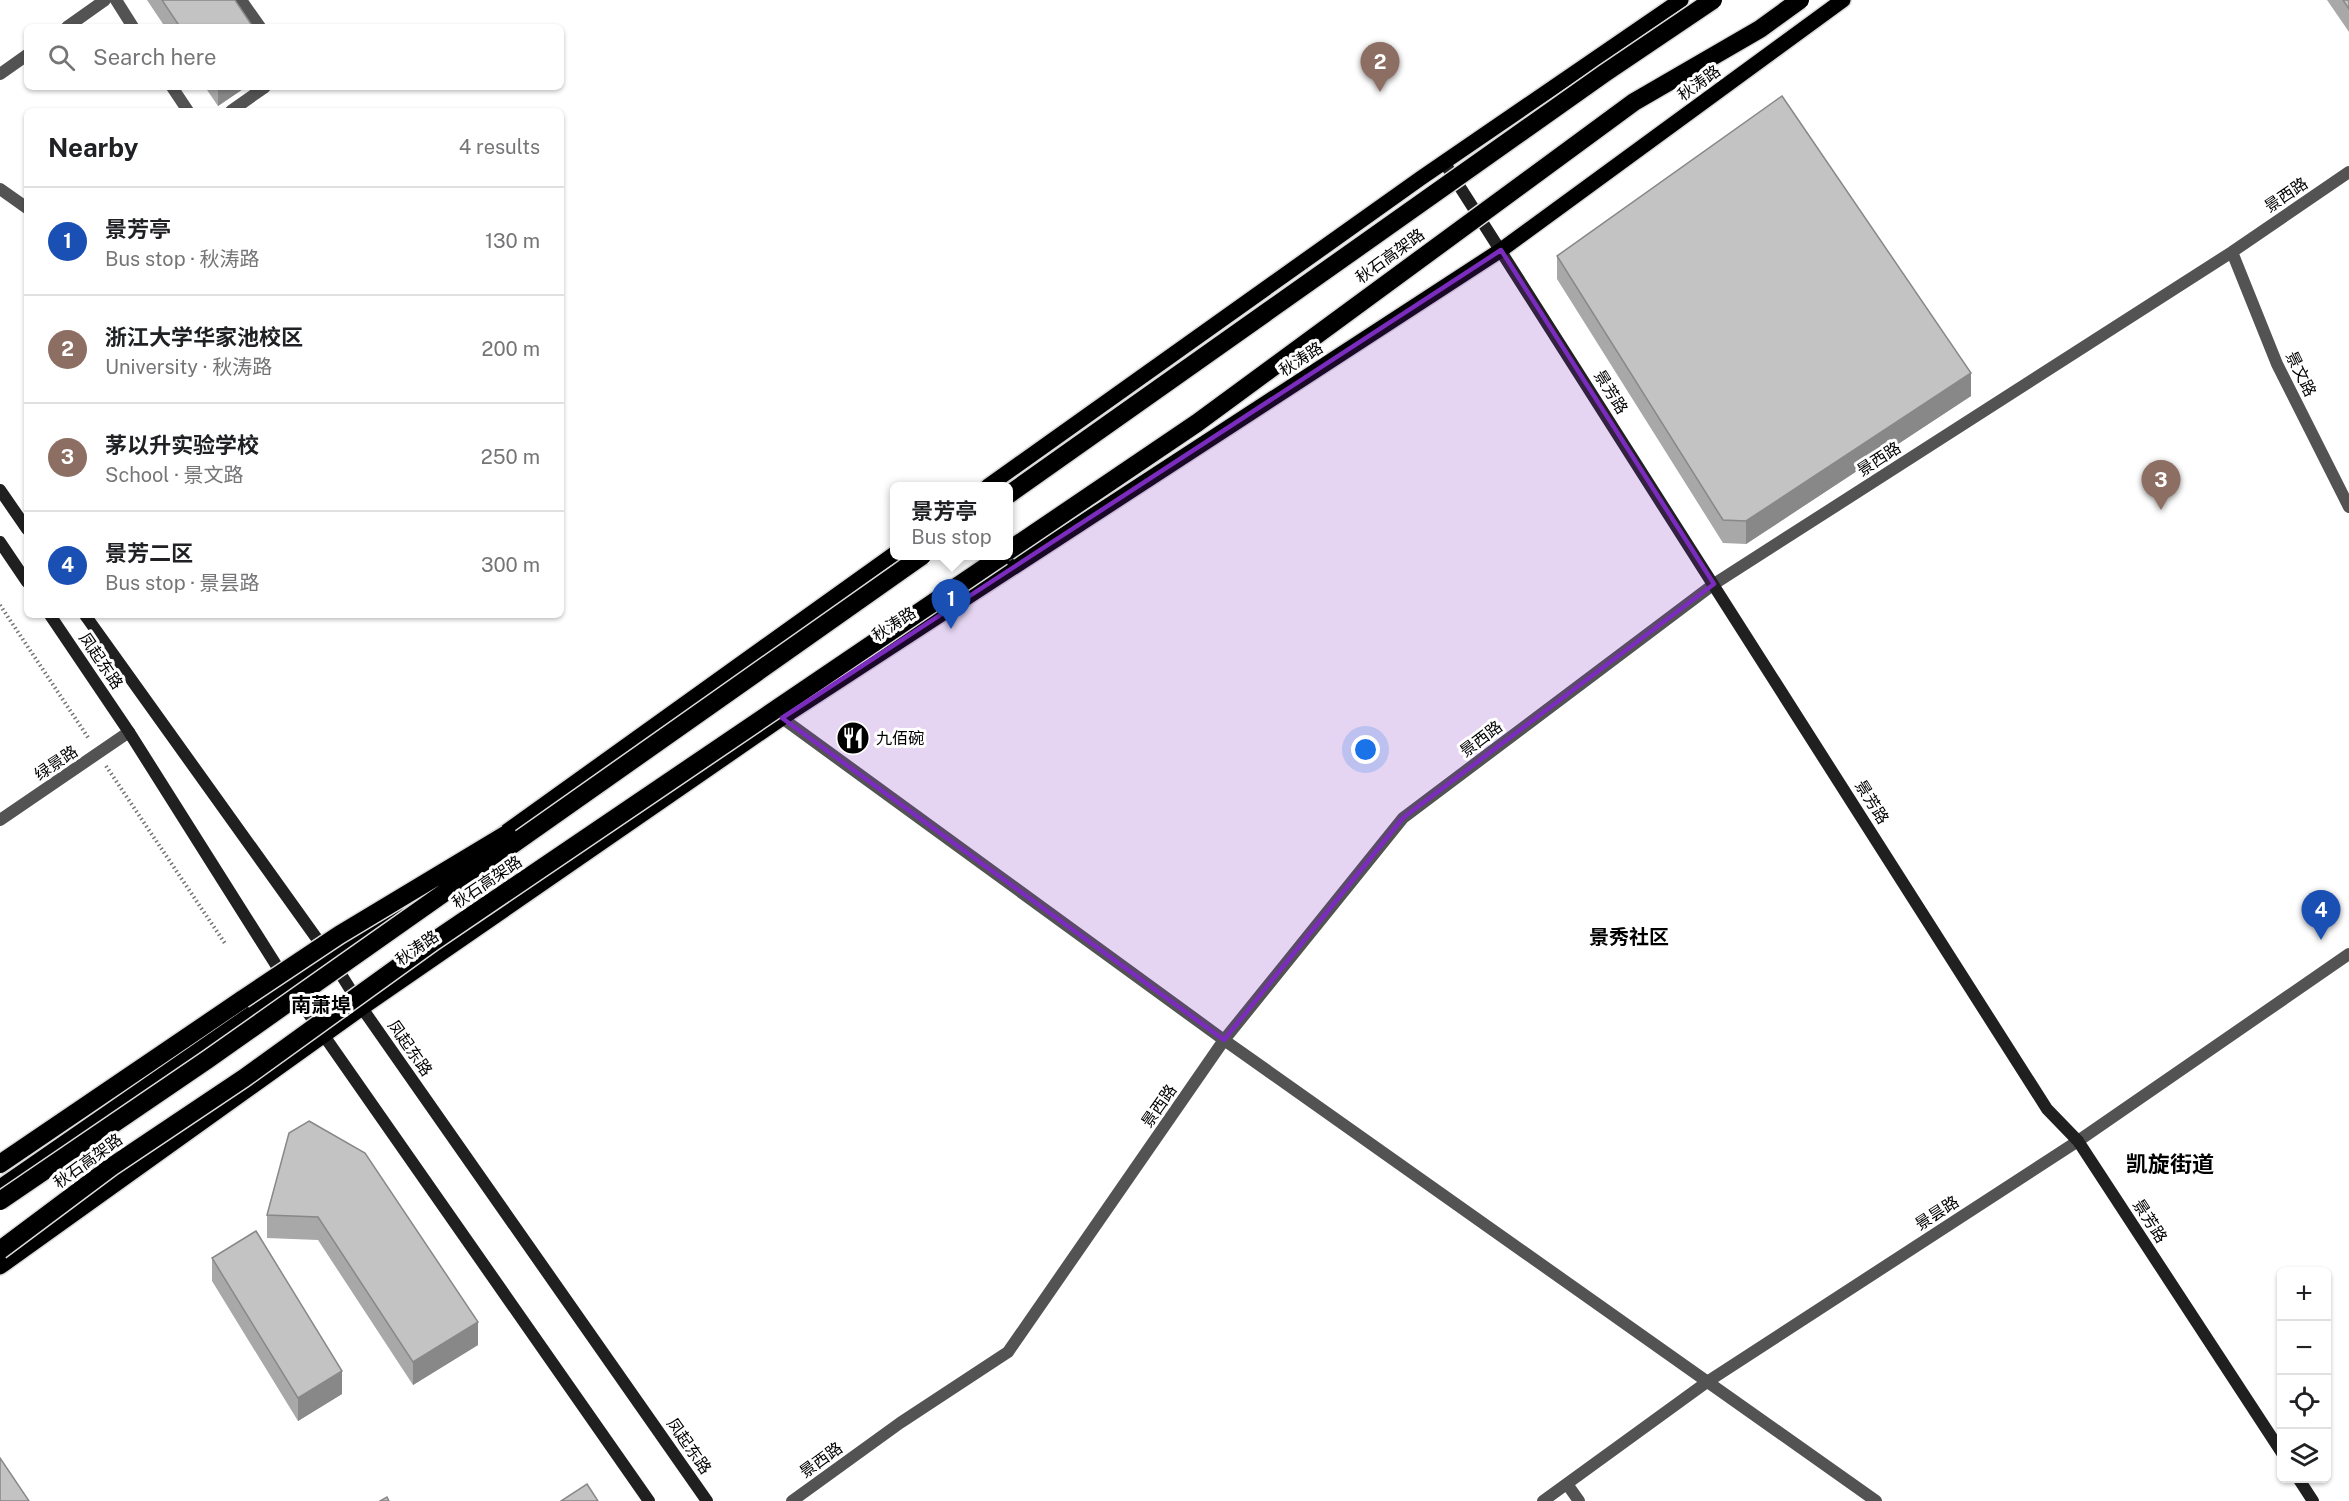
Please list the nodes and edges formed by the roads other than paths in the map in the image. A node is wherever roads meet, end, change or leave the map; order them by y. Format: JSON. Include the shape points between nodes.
{"nodes":[{"id":1,"x":105,"y":0,"type":"edge"},
{"id":2,"x":116,"y":0,"type":"edge"},
{"id":3,"x":242,"y":0,"type":"edge"},
{"id":4,"x":1681,"y":0,"type":"edge"},
{"id":5,"x":1713,"y":0,"type":"edge"},
{"id":6,"x":1800,"y":0,"type":"edge"},
{"id":7,"x":1843,"y":0,"type":"edge"},
{"id":8,"x":71,"y":24,"type":"edge"},
{"id":9,"x":131,"y":24,"type":"edge"},
{"id":10,"x":258,"y":24,"type":"edge"},
{"id":11,"x":24,"y":57,"type":"edge"},
{"id":12,"x":0,"y":74,"type":"edge"},
{"id":13,"x":174,"y":90,"type":"edge"},
{"id":14,"x":261,"y":90,"type":"edge"},
{"id":15,"x":186,"y":108,"type":"edge"},
{"id":16,"x":235,"y":108,"type":"edge"},
{"id":17,"x":1444,"y":162,"type":"junction"},
{"id":18,"x":2349,"y":172,"type":"edge"},
{"id":19,"x":0,"y":189,"type":"edge"},
{"id":20,"x":24,"y":206,"type":"edge"},
{"id":21,"x":1501,"y":250,"type":"junction"},
{"id":22,"x":2232,"y":252,"type":"junction"},
{"id":23,"x":994,"y":482,"type":"edge"},
{"id":24,"x":0,"y":490,"type":"edge"},
{"id":25,"x":1013,"y":491,"type":"edge"},
{"id":26,"x":2349,"y":507,"type":"edge"},
{"id":27,"x":24,"y":525,"type":"edge"},
{"id":28,"x":0,"y":542,"type":"edge"},
{"id":29,"x":1013,"y":548,"type":"edge"},
{"id":30,"x":890,"y":557,"type":"edge"},
{"id":31,"x":915,"y":560,"type":"edge"},
{"id":32,"x":995,"y":560,"type":"edge"},
{"id":33,"x":24,"y":578,"type":"edge"},
{"id":34,"x":1714,"y":584,"type":"junction"},
{"id":35,"x":52,"y":618,"type":"edge"},
{"id":36,"x":87,"y":618,"type":"edge"},
{"id":37,"x":782,"y":718,"type":"junction"},
{"id":38,"x":129,"y":732,"type":"junction"},
{"id":39,"x":625,"y":764,"type":"junction"},
{"id":40,"x":0,"y":820,"type":"edge"},
{"id":41,"x":2349,"y":954,"type":"edge"},
{"id":42,"x":330,"y":957,"type":"junction"},
{"id":43,"x":290,"y":987,"type":"junction"},
{"id":44,"x":362,"y":1008,"type":"junction"},
{"id":45,"x":325,"y":1035,"type":"junction"},
{"id":46,"x":1224,"y":1041,"type":"junction"},
{"id":47,"x":2079,"y":1142,"type":"junction"},
{"id":48,"x":0,"y":1164,"type":"edge"},
{"id":49,"x":0,"y":1186,"type":"edge"},
{"id":50,"x":0,"y":1201,"type":"edge"},
{"id":51,"x":0,"y":1251,"type":"edge"},
{"id":52,"x":0,"y":1267,"type":"edge"},
{"id":53,"x":1707,"y":1382,"type":"junction"},
{"id":54,"x":2277,"y":1445,"type":"edge"},
{"id":55,"x":2301,"y":1483,"type":"edge"},
{"id":56,"x":1567,"y":1484,"type":"junction"},
{"id":57,"x":649,"y":1501,"type":"edge"},
{"id":58,"x":707,"y":1501,"type":"edge"},
{"id":59,"x":792,"y":1501,"type":"edge"},
{"id":60,"x":1543,"y":1501,"type":"edge"},
{"id":61,"x":1579,"y":1501,"type":"edge"},
{"id":62,"x":1876,"y":1501,"type":"edge"},
{"id":63,"x":2313,"y":1501,"type":"edge"}],
"edges":[{"from":1,"to":8,"type":"street"},
{"from":2,"to":9,"type":"street"},
{"from":3,"to":10,"type":"street"},
{"from":4,"to":17,"type":"main road"},
{"from":5,"to":25,"type":"highway","name":"秋石高架路","bridge":true},
{"from":6,"to":29,"type":"highway","name":"秋石高架路","bridge":true,"via":[[1760,29],[1634,102],[1197,423]]},
{"from":7,"to":21,"type":"main road","name":"秋涛路"},
{"from":11,"to":12,"type":"street"},
{"from":13,"to":15,"type":"street"},
{"from":14,"to":16,"type":"street"},
{"from":17,"to":21,"type":"main road","name":"景芳路"},
{"from":17,"to":23,"type":"main road"},
{"from":18,"to":22,"type":"street","name":"景西路"},
{"from":19,"to":20,"type":"street"},
{"from":21,"to":34,"type":"main road","name":"景芳路"},
{"from":21,"to":37,"type":"main road","name":"秋涛路"},
{"from":22,"to":26,"type":"street","name":"景文路","via":[[2277,364]]},
{"from":22,"to":34,"type":"street","name":"景西路"},
{"from":24,"to":27,"type":"main road"},
{"from":28,"to":33,"type":"main road"},
{"from":30,"to":42,"type":"main road"},
{"from":31,"to":39,"type":"highway","name":"秋石高架路","bridge":true},
{"from":32,"to":51,"type":"highway","name":"秋石高架路","bridge":true,"via":[[434,941],[244,1078],[111,1167]]},
{"from":34,"to":46,"type":"street","name":"景西路","via":[[1403,818]]},
{"from":34,"to":47,"type":"main road","name":"景芳路","via":[[2047,1109]]},
{"from":35,"to":38,"type":"main road","name":"凤起东路"},
{"from":36,"to":42,"type":"main road","name":"凤起东路"},
{"from":37,"to":44,"type":"main road","name":"秋涛路"},
{"from":37,"to":46,"type":"street"},
{"from":38,"to":40,"type":"street","name":"绿景路"},
{"from":38,"to":43,"type":"main road","name":"凤起东路"},
{"from":39,"to":48,"type":"highway","bridge":true,"via":[[339,935]]},
{"from":39,"to":50,"type":"highway","name":"秋石高架路","bridge":true,"via":[[207,1060]]},
{"from":41,"to":47,"type":"street","name":"景昙路"},
{"from":42,"to":43,"type":"main road"},
{"from":42,"to":44,"type":"main road","name":"凤起东路"},
{"from":43,"to":45,"type":"main road","name":"凤起东路"},
{"from":43,"to":49,"type":"main road"},
{"from":44,"to":45,"type":"main road","name":"秋涛路"},
{"from":44,"to":58,"type":"main road","name":"凤起东路"},
{"from":45,"to":52,"type":"main road","name":"秋涛路"},
{"from":45,"to":57,"type":"main road","name":"凤起东路"},
{"from":46,"to":53,"type":"street"},
{"from":46,"to":59,"type":"street","name":"景西路","via":[[1008,1352]]},
{"from":47,"to":53,"type":"street","name":"景昙路"},
{"from":47,"to":54,"type":"main road","name":"景芳路"},
{"from":53,"to":56,"type":"street","name":"景昙路"},
{"from":53,"to":62,"type":"street"},
{"from":55,"to":63,"type":"main road"},
{"from":56,"to":60,"type":"street","name":"景昙路"},
{"from":56,"to":61,"type":"street"}]}
